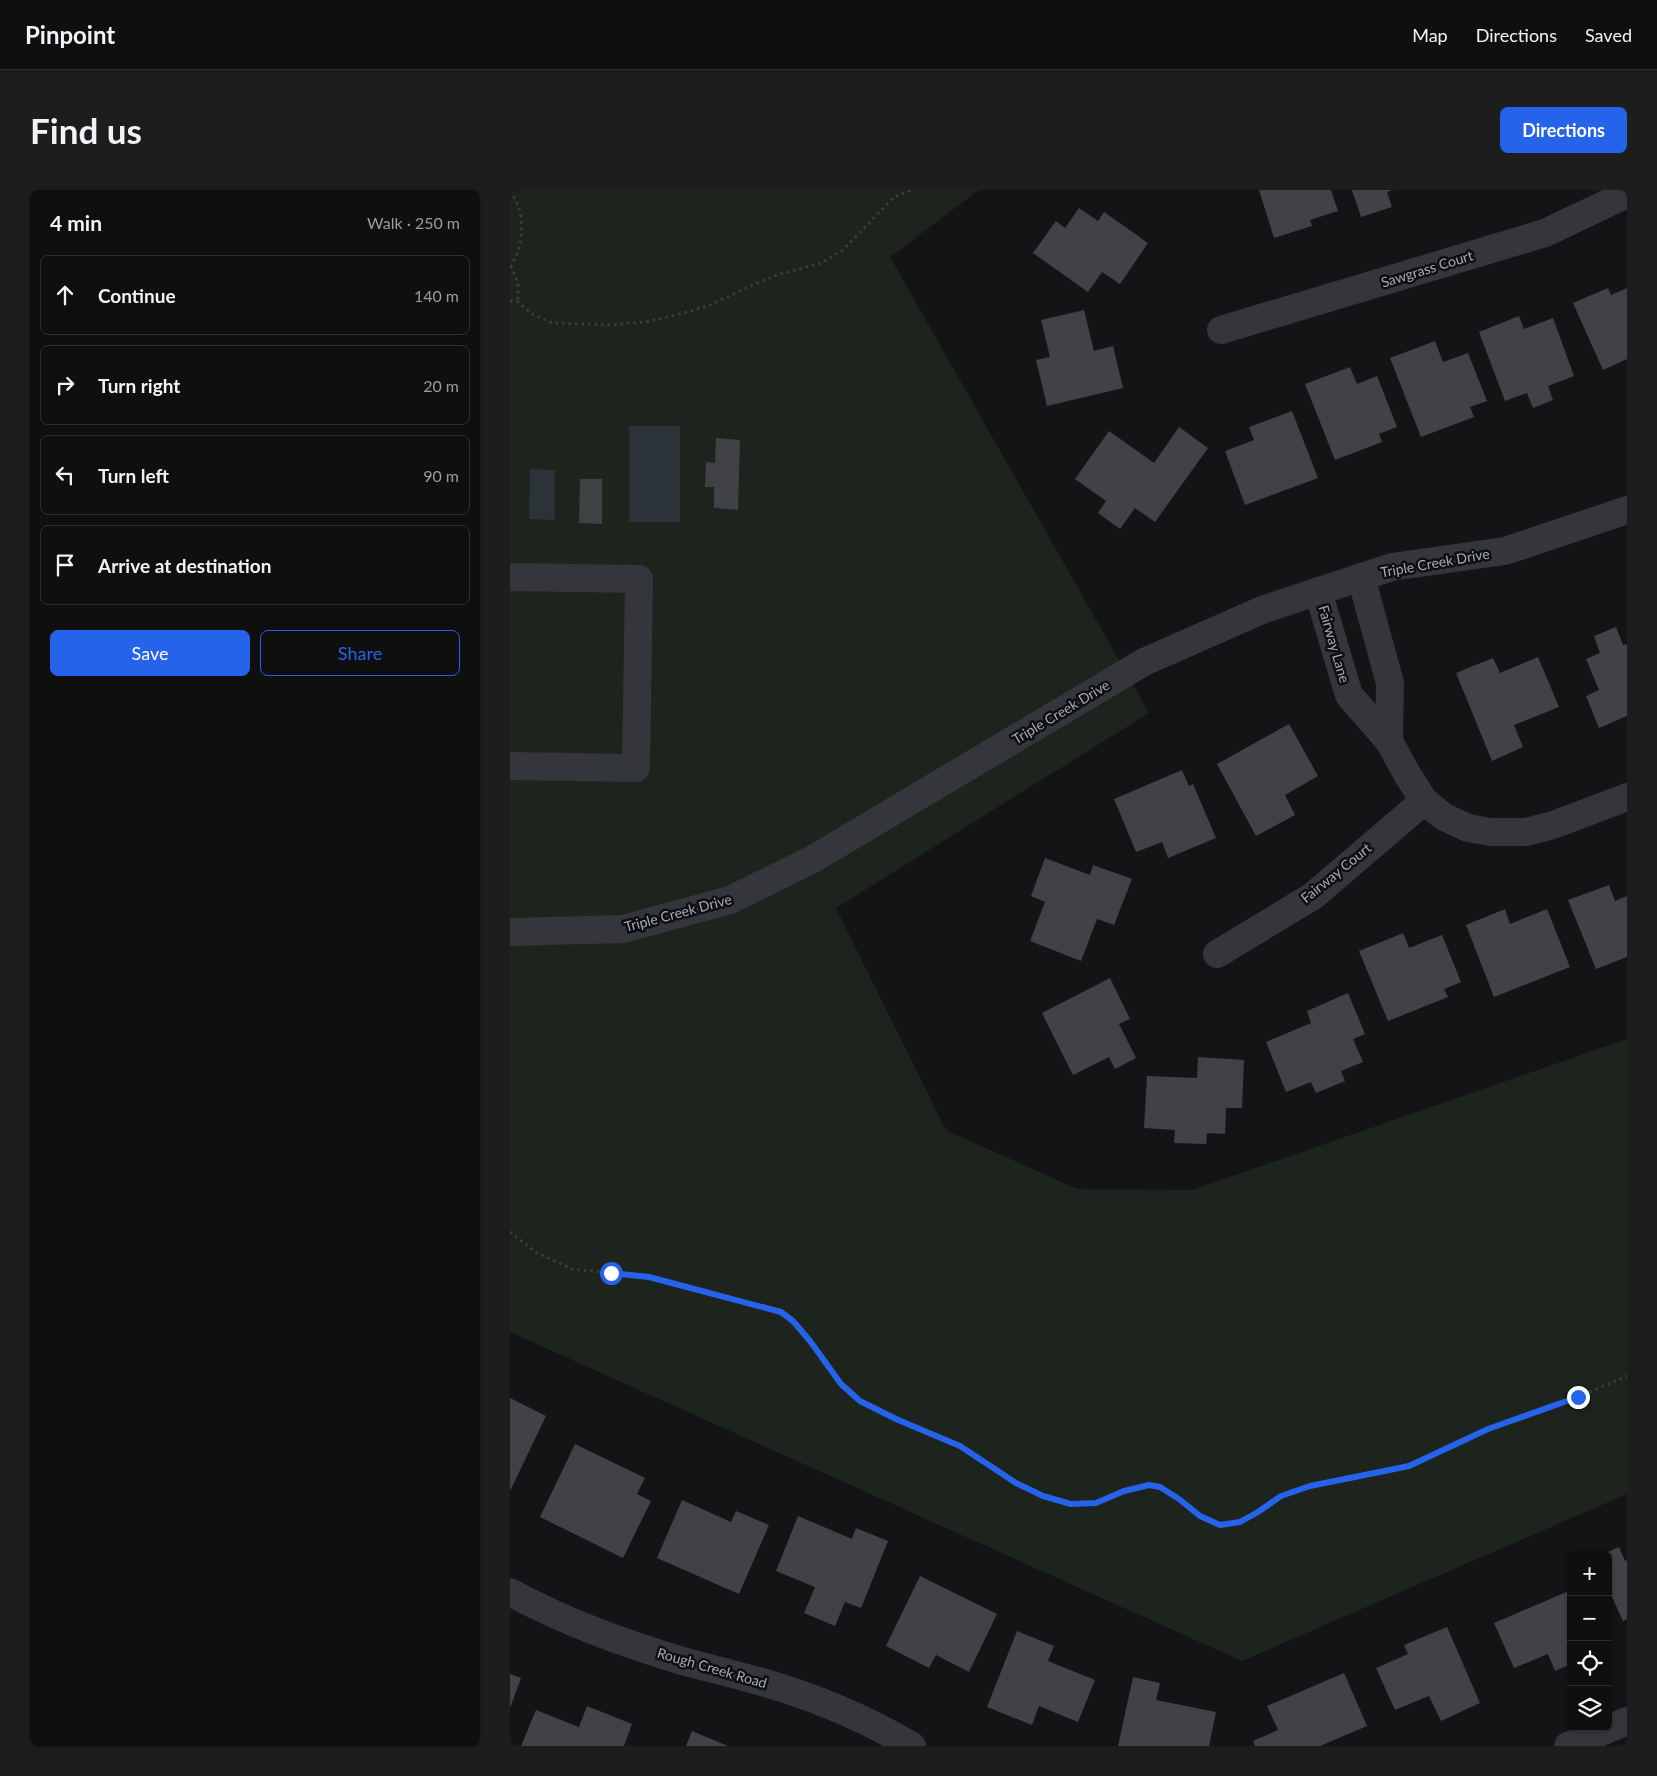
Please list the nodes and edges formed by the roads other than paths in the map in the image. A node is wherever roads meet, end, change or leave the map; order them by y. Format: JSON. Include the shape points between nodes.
{"nodes":[{"id":1,"x":1627,"y":194,"type":"edge"},
{"id":2,"x":1221,"y":330,"type":"dead end"},
{"id":3,"x":1627,"y":510,"type":"edge"},
{"id":4,"x":510,"y":577,"type":"edge"},
{"id":5,"x":1361,"y":577,"type":"junction"},
{"id":6,"x":1318,"y":591,"type":"junction"},
{"id":7,"x":1389,"y":741,"type":"junction"},
{"id":8,"x":510,"y":766,"type":"edge"},
{"id":9,"x":1627,"y":797,"type":"edge"},
{"id":10,"x":1424,"y":801,"type":"junction"},
{"id":11,"x":510,"y":932,"type":"edge"},
{"id":12,"x":1217,"y":954,"type":"dead end"},
{"id":13,"x":510,"y":1592,"type":"edge"},
{"id":14,"x":1627,"y":1721,"type":"edge"},
{"id":15,"x":912,"y":1746,"type":"edge"},
{"id":16,"x":1568,"y":1746,"type":"edge"}],
"edges":[{"from":1,"to":2,"type":"street","name":"Sawgrass Court","via":[[1545,234]]},
{"from":3,"to":5,"type":"street","name":"Triple Creek Drive","via":[[1505,551],[1392,567]]},
{"from":4,"to":8,"type":"street","via":[[639,579],[636,768]]},
{"from":5,"to":6,"type":"street","name":"Triple Creek Drive"},
{"from":5,"to":7,"type":"street","name":"Fairway Lane","via":[[1390,683]]},
{"from":6,"to":7,"type":"street","name":"Fairway Lane","via":[[1349,696]]},
{"from":6,"to":11,"type":"street","name":"Triple Creek Drive","via":[[1262,610],[1144,662],[813,859],[730,900],[623,929]]},
{"from":7,"to":10,"type":"street","name":"Fairway Lane"},
{"from":9,"to":10,"type":"street","name":"Fairway Lane","via":[[1526,832],[1468,828],[1444,817]]},
{"from":10,"to":12,"type":"street","name":"Fairway Court","via":[[1313,896]]},
{"from":13,"to":15,"type":"street","name":"Rough Creek Road","via":[[588,1629],[679,1660],[818,1700]]},
{"from":14,"to":16,"type":"street"}]}
